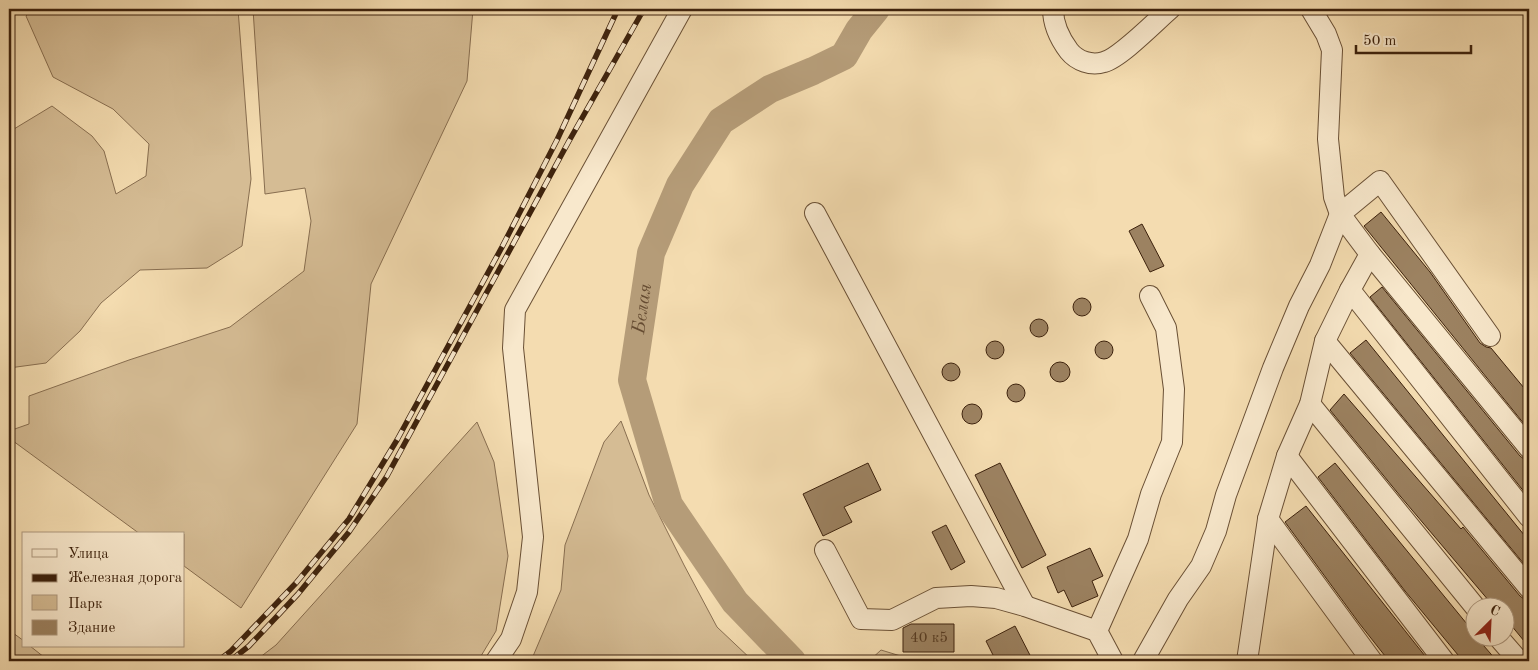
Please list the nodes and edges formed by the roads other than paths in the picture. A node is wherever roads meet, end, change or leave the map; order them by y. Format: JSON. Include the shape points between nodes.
{"nodes":[{"id":1,"x":682,"y":9,"type":"edge"},
{"id":2,"x":1053,"y":9,"type":"edge"},
{"id":3,"x":1170,"y":9,"type":"edge"},
{"id":4,"x":1311,"y":9,"type":"edge"},
{"id":5,"x":815,"y":213,"type":"dead end"},
{"id":6,"x":1340,"y":214,"type":"junction"},
{"id":7,"x":1370,"y":254,"type":"junction"},
{"id":8,"x":1350,"y":290,"type":"junction"},
{"id":9,"x":1150,"y":296,"type":"dead end"},
{"id":10,"x":1490,"y":336,"type":"dead end"},
{"id":11,"x":1325,"y":342,"type":"junction"},
{"id":12,"x":1310,"y":404,"type":"junction"},
{"id":13,"x":1529,"y":448,"type":"edge"},
{"id":14,"x":1287,"y":456,"type":"junction"},
{"id":15,"x":1529,"y":517,"type":"edge"},
{"id":16,"x":1268,"y":519,"type":"junction"},
{"id":17,"x":825,"y":550,"type":"dead end"},
{"id":18,"x":1529,"y":588,"type":"edge"},
{"id":19,"x":1468,"y":598,"type":"edge"},
{"id":20,"x":1025,"y":606,"type":"junction"},
{"id":21,"x":1097,"y":631,"type":"junction"},
{"id":22,"x":1508,"y":648,"type":"edge"},
{"id":23,"x":496,"y":661,"type":"edge"},
{"id":24,"x":1113,"y":661,"type":"edge"},
{"id":25,"x":1143,"y":661,"type":"edge"},
{"id":26,"x":1247,"y":661,"type":"edge"},
{"id":27,"x":1372,"y":661,"type":"edge"},
{"id":28,"x":1444,"y":661,"type":"edge"},
{"id":29,"x":1519,"y":661,"type":"edge"}],
"edges":[{"from":1,"to":23,"type":"street","via":[[515,310],[513,348],[533,537],[527,592],[511,639]]},
{"from":2,"to":3,"type":"street","via":[[1062,43],[1074,57],[1085,63],[1104,62],[1124,50]]},
{"from":4,"to":6,"type":"street","via":[[1332,50],[1328,139],[1334,197]]},
{"from":5,"to":20,"type":"street"},
{"from":6,"to":7,"type":"street"},
{"from":6,"to":10,"type":"street","via":[[1380,181]]},
{"from":6,"to":25,"type":"street","via":[[1273,368],[1205,557]]},
{"from":7,"to":8,"type":"street"},
{"from":7,"to":13,"type":"street"},
{"from":8,"to":11,"type":"street"},
{"from":8,"to":15,"type":"street"},
{"from":9,"to":21,"type":"street","via":[[1166,328],[1174,389],[1172,442],[1151,494],[1138,539]]},
{"from":11,"to":12,"type":"street"},
{"from":11,"to":18,"type":"street"},
{"from":12,"to":14,"type":"street"},
{"from":12,"to":19,"type":"street"},
{"from":14,"to":16,"type":"street"},
{"from":14,"to":28,"type":"street"},
{"from":16,"to":26,"type":"street"},
{"from":16,"to":27,"type":"street"},
{"from":17,"to":20,"type":"street","via":[[861,619],[892,620],[936,598],[996,598]]},
{"from":20,"to":21,"type":"street"},
{"from":21,"to":24,"type":"street"},
{"from":22,"to":29,"type":"street"}]}
